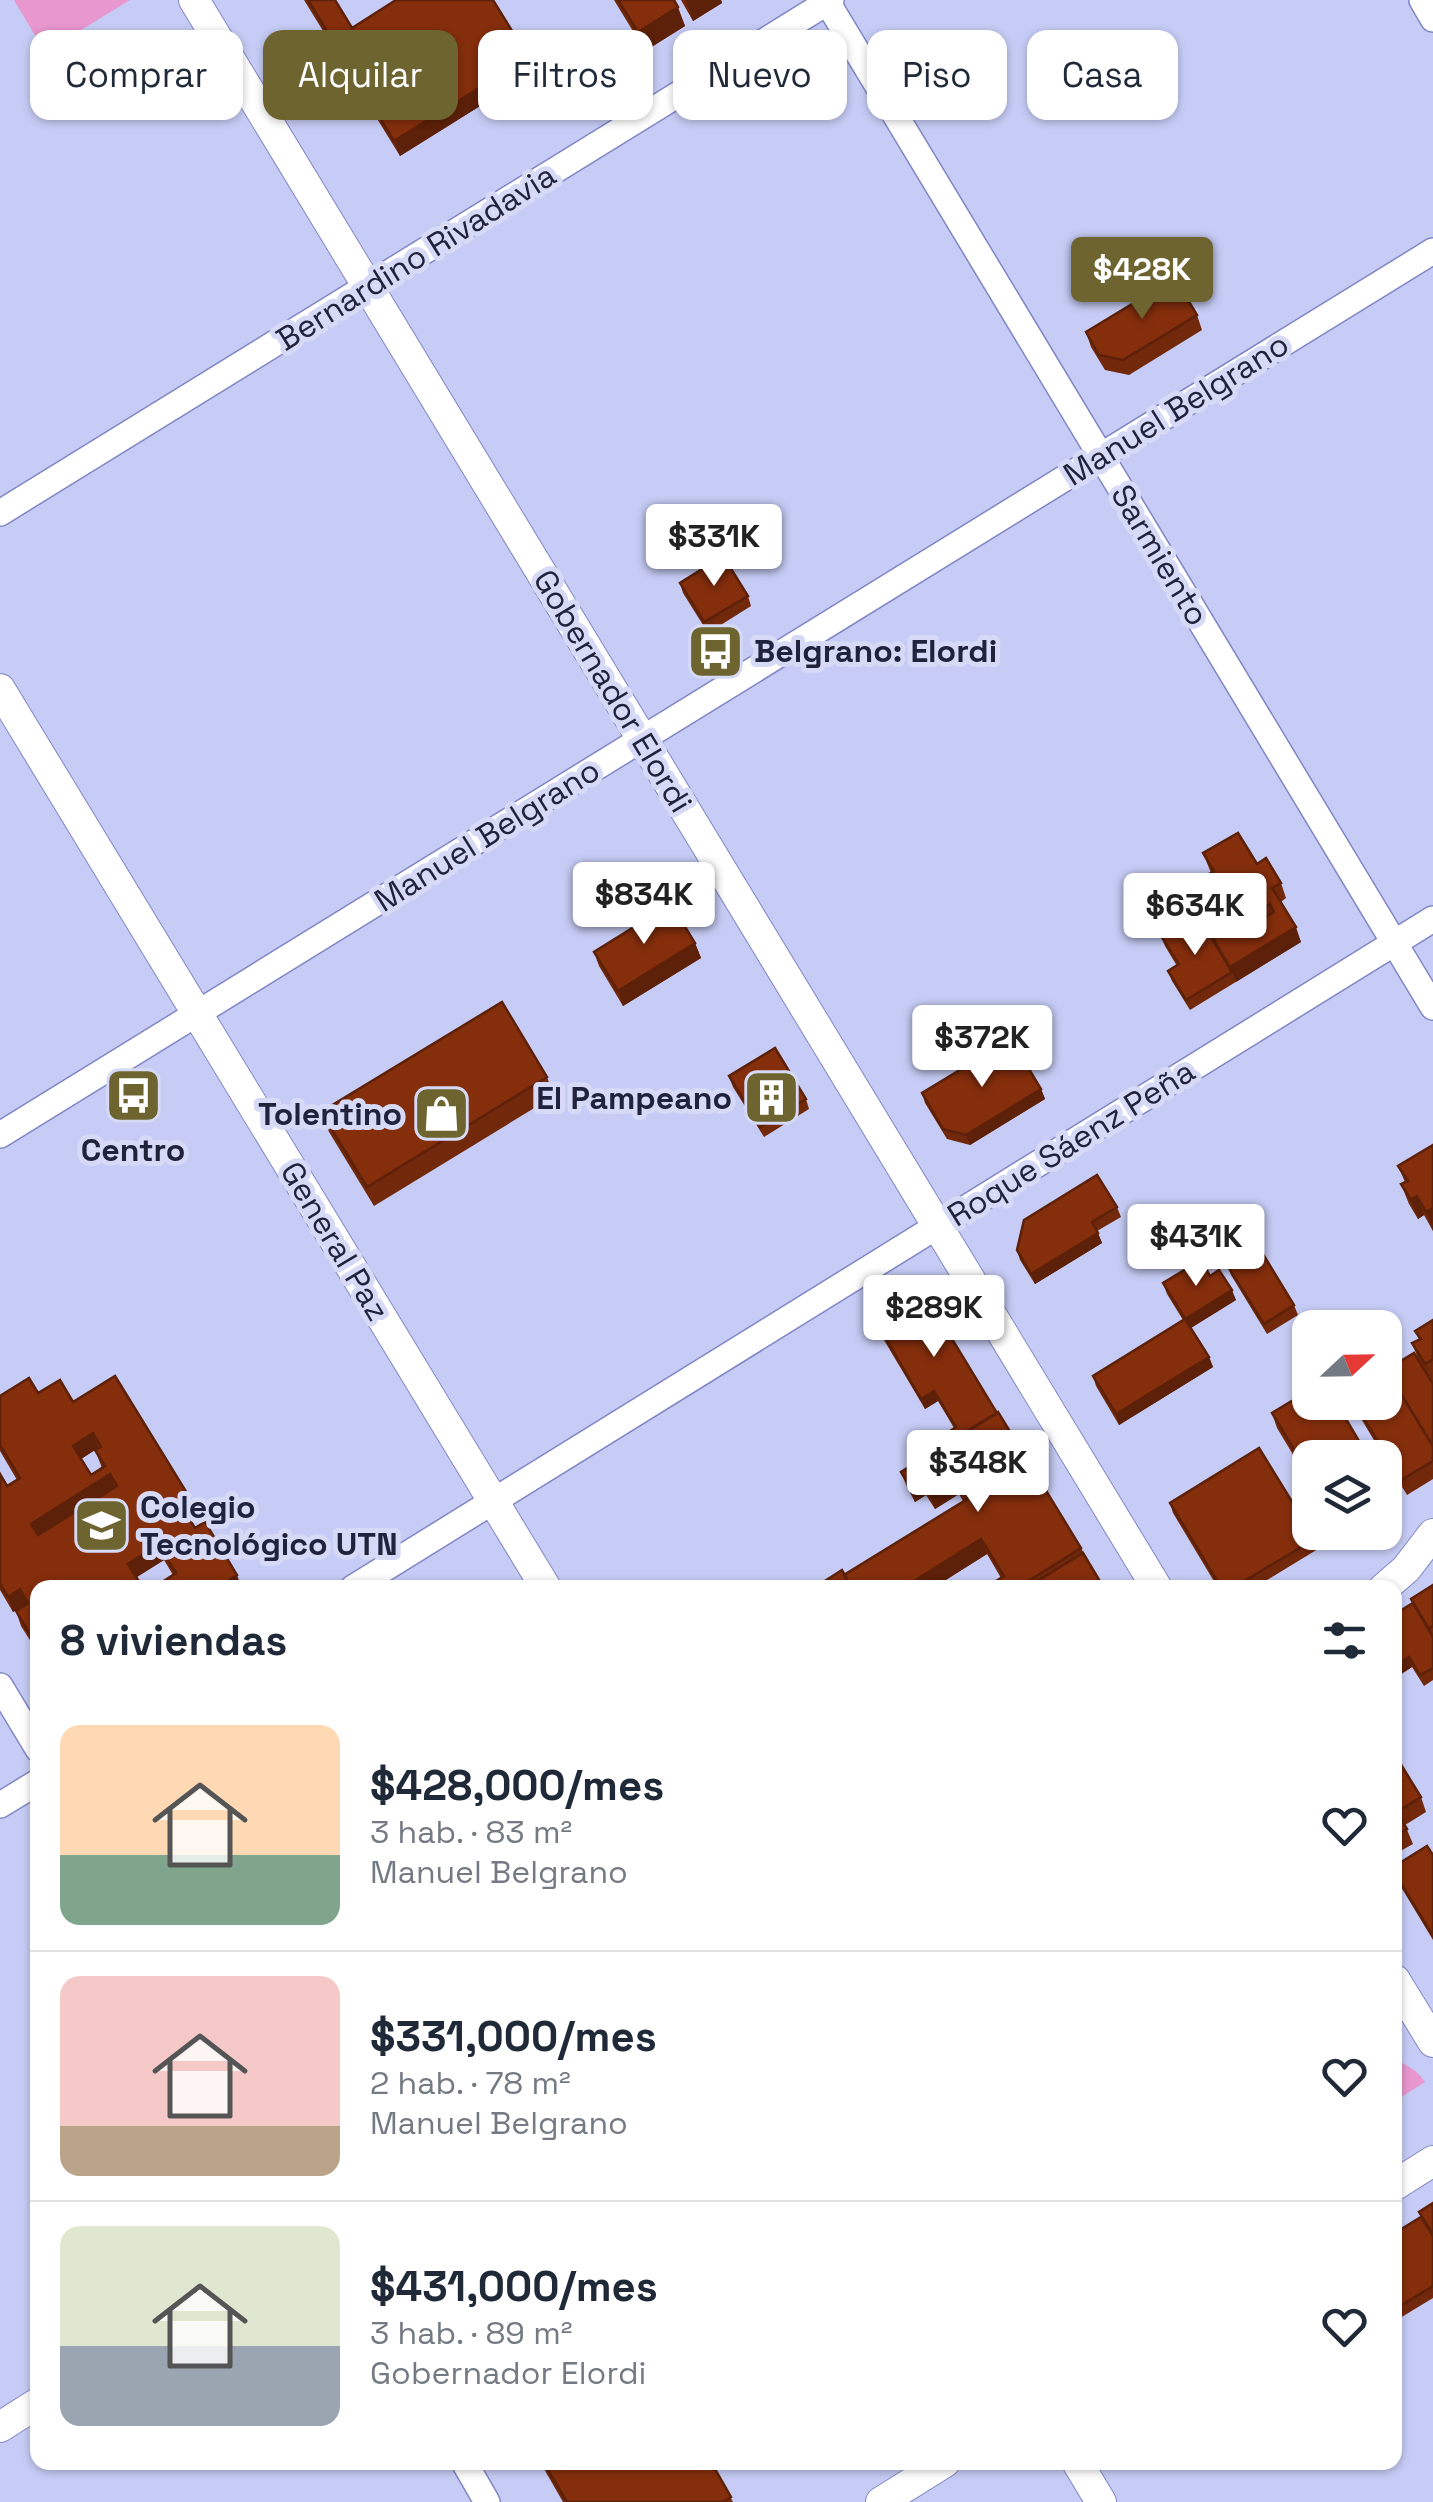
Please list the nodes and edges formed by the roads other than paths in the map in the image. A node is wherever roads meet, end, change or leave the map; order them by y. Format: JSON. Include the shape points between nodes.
{"nodes":[{"id":1,"x":194,"y":0,"type":"edge"},
{"id":2,"x":1422,"y":0,"type":"edge"},
{"id":3,"x":828,"y":1,"type":"edge"},
{"id":4,"x":1433,"y":18,"type":"edge"},
{"id":5,"x":1433,"y":251,"type":"edge"},
{"id":6,"x":368,"y":286,"type":"junction"},
{"id":7,"x":1100,"y":456,"type":"junction"},
{"id":8,"x":0,"y":514,"type":"edge"},
{"id":9,"x":0,"y":689,"type":"edge"},
{"id":10,"x":642,"y":739,"type":"junction"},
{"id":11,"x":1433,"y":919,"type":"edge"},
{"id":12,"x":1394,"y":943,"type":"junction"},
{"id":13,"x":1433,"y":1008,"type":"edge"},
{"id":14,"x":197,"y":1013,"type":"junction"},
{"id":15,"x":0,"y":1135,"type":"edge"},
{"id":16,"x":937,"y":1226,"type":"junction"},
{"id":17,"x":493,"y":1500,"type":"junction"},
{"id":18,"x":1433,"y":1534,"type":"edge"},
{"id":19,"x":365,"y":1580,"type":"edge"},
{"id":20,"x":541,"y":1580,"type":"edge"},
{"id":21,"x":1152,"y":1580,"type":"edge"},
{"id":22,"x":1393,"y":1580,"type":"edge"},
{"id":23,"x":0,"y":1686,"type":"edge"},
{"id":24,"x":30,"y":1736,"type":"edge"},
{"id":25,"x":30,"y":1787,"type":"edge"},
{"id":26,"x":0,"y":1806,"type":"edge"},
{"id":27,"x":1402,"y":1991,"type":"edge"},
{"id":28,"x":1433,"y":2042,"type":"edge"},
{"id":29,"x":1433,"y":2162,"type":"edge"},
{"id":30,"x":1402,"y":2181,"type":"edge"},
{"id":31,"x":30,"y":2409,"type":"edge"},
{"id":32,"x":0,"y":2426,"type":"edge"},
{"id":33,"x":469,"y":2470,"type":"edge"},
{"id":34,"x":932,"y":2470,"type":"edge"},
{"id":35,"x":1082,"y":2470,"type":"edge"},
{"id":36,"x":487,"y":2502,"type":"edge"},
{"id":37,"x":881,"y":2502,"type":"edge"},
{"id":38,"x":1101,"y":2502,"type":"edge"}],
"edges":[{"from":1,"to":6,"type":"street","name":"Gobernador Elordi"},
{"from":2,"to":4,"type":"street"},
{"from":3,"to":6,"type":"street","name":"Bernardino Rivadavia"},
{"from":3,"to":7,"type":"street","name":"Sarmiento"},
{"from":5,"to":7,"type":"street","name":"Manuel Belgrano"},
{"from":6,"to":8,"type":"street","name":"Bernardino Rivadavia"},
{"from":6,"to":10,"type":"street","name":"Gobernador Elordi"},
{"from":7,"to":10,"type":"street","name":"Manuel Belgrano"},
{"from":7,"to":12,"type":"street","name":"Sarmiento"},
{"from":9,"to":14,"type":"street","name":"General Paz"},
{"from":10,"to":14,"type":"street","name":"Manuel Belgrano"},
{"from":10,"to":16,"type":"street","name":"Gobernador Elordi"},
{"from":11,"to":12,"type":"street","name":"Roque Sáenz Peña"},
{"from":12,"to":13,"type":"street","name":"Sarmiento"},
{"from":12,"to":16,"type":"street","name":"Roque Sáenz Peña"},
{"from":14,"to":15,"type":"street","name":"Manuel Belgrano"},
{"from":14,"to":17,"type":"street","name":"General Paz"},
{"from":16,"to":17,"type":"street","name":"Roque Sáenz Peña"},
{"from":16,"to":21,"type":"street","name":"Gobernador Elordi"},
{"from":17,"to":19,"type":"street","name":"Roque Sáenz Peña"},
{"from":17,"to":20,"type":"street","name":"General Paz"},
{"from":18,"to":22,"type":"street"},
{"from":23,"to":24,"type":"street"},
{"from":25,"to":26,"type":"street"},
{"from":27,"to":28,"type":"street"},
{"from":29,"to":30,"type":"street"},
{"from":31,"to":32,"type":"street"},
{"from":33,"to":36,"type":"street"},
{"from":34,"to":37,"type":"street"},
{"from":35,"to":38,"type":"street"}]}
